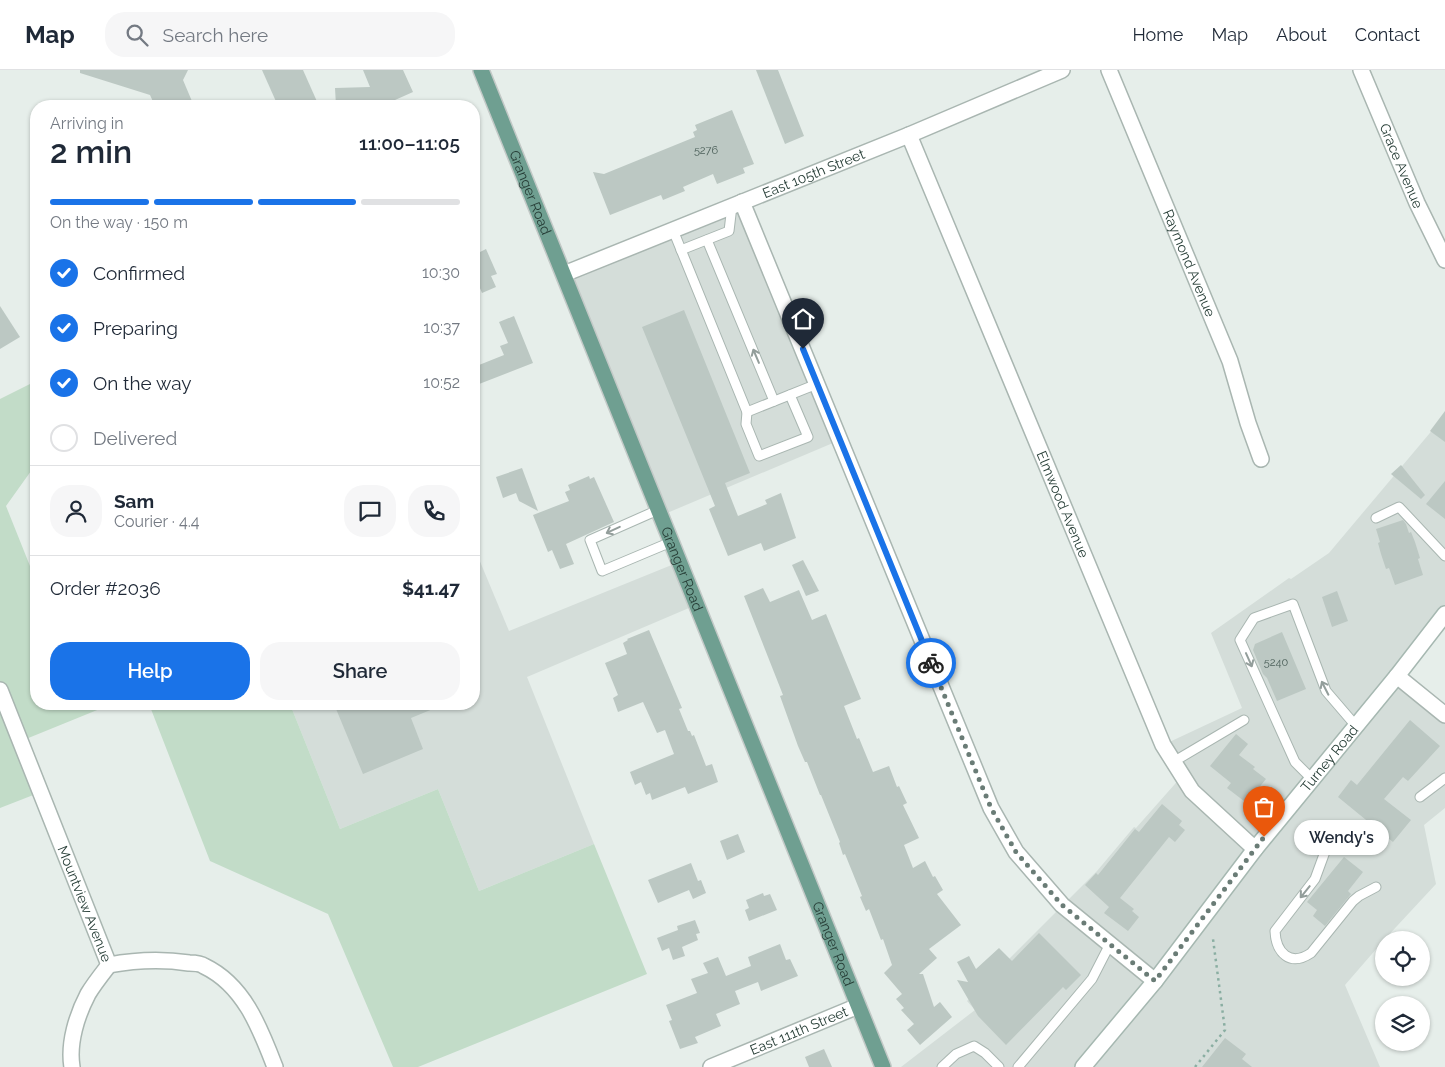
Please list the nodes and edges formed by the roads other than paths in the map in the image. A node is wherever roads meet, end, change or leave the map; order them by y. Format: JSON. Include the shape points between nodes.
{"nodes":[{"id":1,"x":481,"y":70,"type":"edge"},
{"id":2,"x":1062,"y":70,"type":"edge"},
{"id":3,"x":1109,"y":70,"type":"edge"},
{"id":4,"x":1361,"y":70,"type":"edge"},
{"id":5,"x":909,"y":135,"type":"junction"},
{"id":6,"x":737,"y":204,"type":"junction"},
{"id":7,"x":673,"y":230,"type":"junction"},
{"id":8,"x":707,"y":240,"type":"junction"},
{"id":9,"x":681,"y":250,"type":"junction"},
{"id":10,"x":1445,"y":260,"type":"edge"},
{"id":11,"x":564,"y":274,"type":"junction"},
{"id":12,"x":817,"y":384,"type":"junction"},
{"id":13,"x":790,"y":394,"type":"junction"},
{"id":14,"x":774,"y":401,"type":"junction"},
{"id":15,"x":747,"y":412,"type":"junction"},
{"id":16,"x":1261,"y":459,"type":"dead end"},
{"id":17,"x":658,"y":510,"type":"junction"},
{"id":18,"x":1376,"y":518,"type":"dead end"},
{"id":19,"x":671,"y":542,"type":"junction"},
{"id":20,"x":1445,"y":556,"type":"edge"},
{"id":21,"x":1445,"y":614,"type":"edge"},
{"id":22,"x":1397,"y":676,"type":"junction"},
{"id":23,"x":0,"y":690,"type":"edge"},
{"id":24,"x":1445,"y":715,"type":"edge"},
{"id":25,"x":1244,"y":720,"type":"dead end"},
{"id":26,"x":1356,"y":726,"type":"junction"},
{"id":27,"x":1173,"y":762,"type":"junction"},
{"id":28,"x":1445,"y":778,"type":"edge"},
{"id":29,"x":1312,"y":779,"type":"junction"},
{"id":30,"x":1420,"y":798,"type":"dead end"},
{"id":31,"x":1255,"y":849,"type":"junction"},
{"id":32,"x":1326,"y":849,"type":"dead end"},
{"id":33,"x":1376,"y":887,"type":"dead end"},
{"id":34,"x":1110,"y":944,"type":"junction"},
{"id":35,"x":109,"y":965,"type":"junction"},
{"id":36,"x":1155,"y":981,"type":"junction"},
{"id":37,"x":858,"y":1006,"type":"junction"},
{"id":38,"x":72,"y":1067,"type":"edge"},
{"id":39,"x":276,"y":1067,"type":"edge"},
{"id":40,"x":711,"y":1067,"type":"edge"},
{"id":41,"x":883,"y":1067,"type":"edge"},
{"id":42,"x":942,"y":1067,"type":"edge"},
{"id":43,"x":999,"y":1067,"type":"edge"},
{"id":44,"x":1018,"y":1067,"type":"edge"},
{"id":45,"x":1083,"y":1067,"type":"edge"}],
"edges":[{"from":1,"to":11,"type":"main road","name":"Granger Road"},
{"from":2,"to":5,"type":"street","name":"East 105th Street"},
{"from":3,"to":16,"type":"street","name":"Raymond Avenue","via":[[1230,361]]},
{"from":4,"to":10,"type":"street","name":"Grace Avenue","via":[[1417,203]]},
{"from":5,"to":6,"type":"street","name":"East 105th Street"},
{"from":5,"to":27,"type":"street","name":"Elmwood Avenue","via":[[1159,736]]},
{"from":6,"to":7,"type":"street","name":"East 105th Street"},
{"from":6,"to":8,"type":"lane","via":[[729,231]]},
{"from":6,"to":12,"type":"street"},
{"from":7,"to":9,"type":"lane"},
{"from":7,"to":11,"type":"street","name":"East 105th Street"},
{"from":8,"to":9,"type":"lane"},
{"from":14,"to":8,"type":"lane","one_way":true},
{"from":9,"to":15,"type":"lane"},
{"from":11,"to":17,"type":"main road","name":"Granger Road"},
{"from":12,"to":13,"type":"lane"},
{"from":12,"to":34,"type":"street","via":[[991,808],[1016,852],[1050,892]]},
{"from":13,"to":14,"type":"lane"},
{"from":13,"to":15,"type":"lane","via":[[808,437],[759,456],[746,424]]},
{"from":14,"to":15,"type":"lane"},
{"from":17,"to":19,"type":"main road","name":"Granger Road"},
{"from":17,"to":19,"type":"lane","one_way":true,"via":[[590,540],[602,571]]},
{"from":18,"to":20,"type":"lane","via":[[1399,507]]},
{"from":19,"to":37,"type":"main road","name":"Granger Road"},
{"from":21,"to":22,"type":"street","name":"Turney Road"},
{"from":22,"to":24,"type":"street"},
{"from":22,"to":26,"type":"street","name":"Turney Road"},
{"from":23,"to":35,"type":"street","name":"Mountview Avenue"},
{"from":25,"to":27,"type":"lane"},
{"from":26,"to":29,"type":"street","name":"Turney Road"},
{"from":26,"to":29,"type":"lane","one_way":true,"via":[[1326,691],[1293,604],[1254,618],[1240,640],[1295,762]]},
{"from":27,"to":31,"type":"street","name":"Elmwood Avenue","via":[[1192,791]]},
{"from":28,"to":30,"type":"lane"},
{"from":29,"to":31,"type":"street","name":"Turney Road"},
{"from":31,"to":36,"type":"street","name":"Turney Road"},
{"from":32,"to":33,"type":"lane","one_way":true,"via":[[1315,879],[1275,930],[1275,940],[1283,955],[1303,958],[1311,953],[1353,901]]},
{"from":34,"to":36,"type":"street"},
{"from":34,"to":44,"type":"lane","via":[[1092,979]]},
{"from":35,"to":38,"type":"street","via":[[88,994],[75,1026]]},
{"from":35,"to":39,"type":"street","name":"Mountview Avenue","via":[[168,960],[203,965],[231,984],[251,1010]]},
{"from":36,"to":45,"type":"street","name":"Turney Road"},
{"from":37,"to":40,"type":"street","name":"East 111th Street"},
{"from":37,"to":41,"type":"main road","name":"Granger Road"},
{"from":42,"to":43,"type":"lane","via":[[956,1054],[974,1046]]}]}
